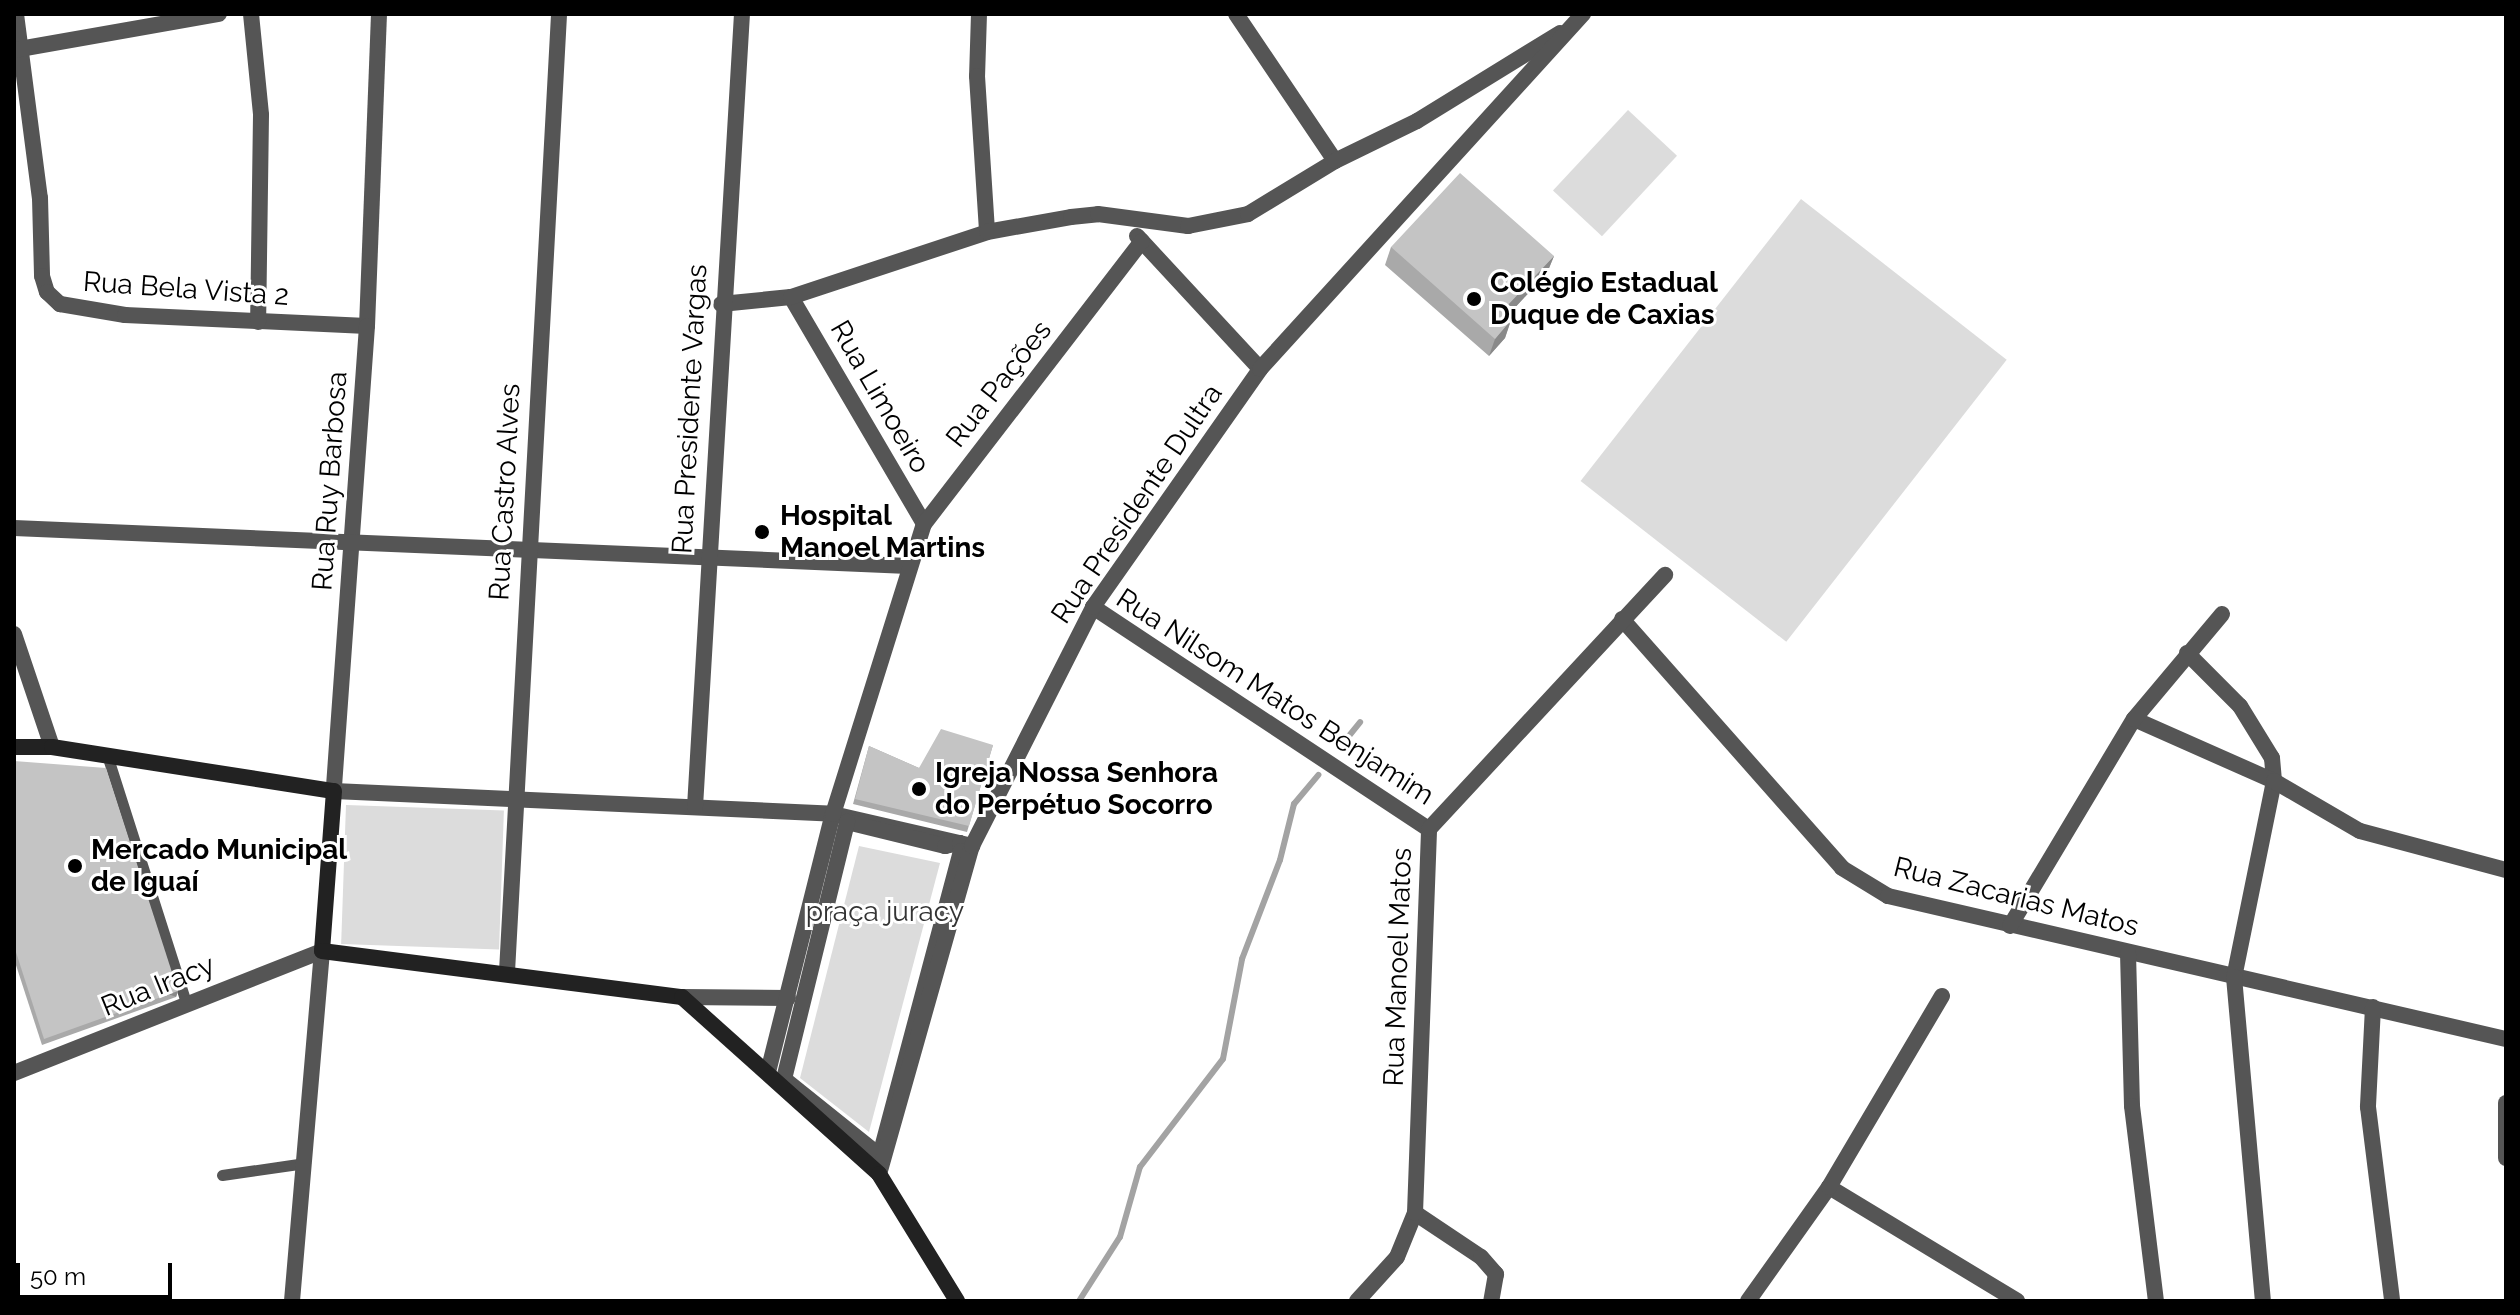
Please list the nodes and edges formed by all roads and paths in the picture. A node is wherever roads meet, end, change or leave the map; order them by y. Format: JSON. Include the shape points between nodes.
{"nodes":[{"id":1,"x":16,"y":14,"type":"edge"},
{"id":2,"x":219,"y":14,"type":"edge"},
{"id":3,"x":251,"y":14,"type":"edge"},
{"id":4,"x":379,"y":14,"type":"edge"},
{"id":5,"x":559,"y":14,"type":"edge"},
{"id":6,"x":742,"y":14,"type":"edge"},
{"id":7,"x":979,"y":14,"type":"edge"},
{"id":8,"x":1236,"y":14,"type":"edge"},
{"id":9,"x":1580,"y":17,"type":"edge"},
{"id":10,"x":17,"y":49,"type":"edge"},
{"id":11,"x":1335,"y":161,"type":"junction"},
{"id":12,"x":1122,"y":220,"type":"junction"},
{"id":13,"x":987,"y":232,"type":"junction"},
{"id":14,"x":1142,"y":241,"type":"junction"},
{"id":15,"x":791,"y":297,"type":"junction"},
{"id":16,"x":721,"y":304,"type":"junction"},
{"id":17,"x":258,"y":322,"type":"junction"},
{"id":18,"x":367,"y":326,"type":"junction"},
{"id":19,"x":1260,"y":369,"type":"junction"},
{"id":20,"x":924,"y":524,"type":"junction"},
{"id":21,"x":14,"y":528,"type":"edge"},
{"id":22,"x":353,"y":541,"type":"junction"},
{"id":23,"x":528,"y":549,"type":"junction"},
{"id":24,"x":707,"y":558,"type":"junction"},
{"id":25,"x":908,"y":566,"type":"junction"},
{"id":26,"x":1665,"y":575,"type":"dead end"},
{"id":27,"x":1093,"y":607,"type":"junction"},
{"id":28,"x":2222,"y":614,"type":"dead end"},
{"id":29,"x":1622,"y":619,"type":"junction"},
{"id":30,"x":14,"y":634,"type":"edge"},
{"id":31,"x":2187,"y":653,"type":"junction"},
{"id":32,"x":2134,"y":719,"type":"junction"},
{"id":33,"x":14,"y":747,"type":"edge"},
{"id":34,"x":52,"y":747,"type":"junction"},
{"id":35,"x":108,"y":758,"type":"junction"},
{"id":36,"x":2274,"y":781,"type":"junction"},
{"id":37,"x":334,"y":791,"type":"junction"},
{"id":38,"x":515,"y":797,"type":"junction"},
{"id":39,"x":695,"y":807,"type":"junction"},
{"id":40,"x":833,"y":814,"type":"junction"},
{"id":41,"x":1429,"y":829,"type":"junction"},
{"id":42,"x":966,"y":845,"type":"junction"},
{"id":43,"x":2506,"y":870,"type":"edge"},
{"id":44,"x":2010,"y":926,"type":"junction"},
{"id":45,"x":322,"y":951,"type":"junction"},
{"id":46,"x":2128,"y":953,"type":"junction"},
{"id":47,"x":507,"y":972,"type":"junction"},
{"id":48,"x":2234,"y":977,"type":"junction"},
{"id":49,"x":1942,"y":996,"type":"dead end"},
{"id":50,"x":682,"y":997,"type":"junction"},
{"id":51,"x":788,"y":998,"type":"junction"},
{"id":52,"x":186,"y":1002,"type":"junction"},
{"id":53,"x":2373,"y":1007,"type":"junction"},
{"id":54,"x":2506,"y":1039,"type":"edge"},
{"id":55,"x":15,"y":1067,"type":"edge"},
{"id":56,"x":768,"y":1072,"type":"junction"},
{"id":57,"x":2506,"y":1103,"type":"edge"},
{"id":58,"x":2506,"y":1158,"type":"edge"},
{"id":59,"x":305,"y":1163,"type":"junction"},
{"id":60,"x":879,"y":1174,"type":"junction"},
{"id":61,"x":222,"y":1175,"type":"dead end"},
{"id":62,"x":1829,"y":1187,"type":"junction"},
{"id":63,"x":1415,"y":1213,"type":"junction"},
{"id":64,"x":1754,"y":1299,"type":"edge"},
{"id":65,"x":292,"y":1301,"type":"edge"},
{"id":66,"x":957,"y":1301,"type":"edge"},
{"id":67,"x":1358,"y":1301,"type":"edge"},
{"id":68,"x":1491,"y":1301,"type":"edge"},
{"id":69,"x":2017,"y":1301,"type":"edge"},
{"id":70,"x":2156,"y":1301,"type":"edge"},
{"id":71,"x":2263,"y":1301,"type":"edge"},
{"id":72,"x":2392,"y":1301,"type":"edge"}],
"edges":[{"from":1,"to":10,"type":"street","name":"Rua Bela Vista 2"},
{"from":2,"to":10,"type":"street"},
{"from":3,"to":17,"type":"street","via":[[261,115]]},
{"from":4,"to":18,"type":"street","name":"Rua Ruy Barbosa"},
{"from":5,"to":23,"type":"street","name":"Rua Castro Alves"},
{"from":6,"to":16,"type":"street","name":"Rua Presidente Vargas"},
{"from":7,"to":13,"type":"street","via":[[977,76]]},
{"from":8,"to":11,"type":"street"},
{"from":9,"to":11,"type":"street","via":[[1417,121]]},
{"from":9,"to":19,"type":"street","name":"Rua Presidente Dultra"},
{"from":10,"to":17,"type":"street","name":"Rua Bela Vista 2","via":[[47,292],[60,304],[87,311]]},
{"from":11,"to":12,"type":"street","via":[[1248,214],[1216,224]]},
{"from":12,"to":13,"type":"street","via":[[1098,214]]},
{"from":12,"to":14,"type":"street"},
{"from":13,"to":15,"type":"street"},
{"from":14,"to":19,"type":"street"},
{"from":14,"to":20,"type":"street","name":"Rua Pações"},
{"from":15,"to":16,"type":"street"},
{"from":15,"to":20,"type":"street","name":"Rua Limoeiro"},
{"from":16,"to":24,"type":"street","name":"Rua Presidente Vargas"},
{"from":17,"to":18,"type":"street","name":"Rua Bela Vista 2"},
{"from":18,"to":22,"type":"street","name":"Rua Ruy Barbosa"},
{"from":19,"to":27,"type":"street","name":"Rua Presidente Dultra"},
{"from":20,"to":25,"type":"street","name":"Rua Pações"},
{"from":21,"to":22,"type":"street"},
{"from":22,"to":23,"type":"street"},
{"from":22,"to":37,"type":"street","name":"Rua Ruy Barbosa"},
{"from":23,"to":24,"type":"street"},
{"from":23,"to":38,"type":"street","name":"Rua Castro Alves"},
{"from":24,"to":25,"type":"street"},
{"from":24,"to":39,"type":"street","name":"Rua Presidente Vargas"},
{"from":25,"to":40,"type":"street","name":"Rua Pações"},
{"from":26,"to":29,"type":"street","name":"Rua Manoel Matos"},
{"from":27,"to":41,"type":"street","name":"Rua Nilsom Matos Benjamim"},
{"from":27,"to":42,"type":"street","name":"Rua Presidente Dultra"},
{"from":28,"to":31,"type":"street"},
{"from":29,"to":41,"type":"street","name":"Rua Manoel Matos"},
{"from":29,"to":44,"type":"street","name":"Rua Zacarias Matos","via":[[1842,868],[1888,896]]},
{"from":30,"to":34,"type":"street"},
{"from":31,"to":32,"type":"street"},
{"from":31,"to":36,"type":"street","via":[[2263,736]]},
{"from":32,"to":36,"type":"street"},
{"from":32,"to":44,"type":"street"},
{"from":33,"to":34,"type":"street"},
{"from":34,"to":35,"type":"street"},
{"from":35,"to":37,"type":"street"},
{"from":35,"to":52,"type":"lane"},
{"from":36,"to":43,"type":"street","via":[[2360,831]]},
{"from":36,"to":48,"type":"street"},
{"from":37,"to":38,"type":"street"},
{"from":37,"to":45,"type":"street","name":"Rua Ruy Barbosa"},
{"from":38,"to":39,"type":"street"},
{"from":38,"to":47,"type":"street","name":"Rua Castro Alves"},
{"from":39,"to":40,"type":"street"},
{"from":40,"to":42,"type":"street"},
{"from":40,"to":51,"type":"street","name":"Rua Pações"},
{"from":41,"to":63,"type":"street","name":"Rua Manoel Matos"},
{"from":42,"to":42,"type":"street","via":[[961,851],[880,1156],[784,1079],[847,822],[945,846]]},
{"from":42,"to":60,"type":"street"},
{"from":44,"to":46,"type":"street","name":"Rua Zacarias Matos"},
{"from":45,"to":47,"type":"street"},
{"from":45,"to":52,"type":"street","name":"Rua Iracy"},
{"from":45,"to":59,"type":"street"},
{"from":46,"to":48,"type":"street","name":"Rua Zacarias Matos"},
{"from":46,"to":70,"type":"street","via":[[2132,1106]]},
{"from":47,"to":50,"type":"street"},
{"from":48,"to":53,"type":"street","name":"Rua Zacarias Matos"},
{"from":48,"to":71,"type":"street"},
{"from":49,"to":62,"type":"street"},
{"from":50,"to":51,"type":"street"},
{"from":50,"to":56,"type":"street"},
{"from":51,"to":56,"type":"street","name":"Rua Pações"},
{"from":52,"to":55,"type":"street","name":"Rua Iracy"},
{"from":53,"to":54,"type":"street","name":"Rua Zacarias Matos"},
{"from":53,"to":72,"type":"street","via":[[2368,1107]]},
{"from":56,"to":60,"type":"street"},
{"from":57,"to":58,"type":"street"},
{"from":59,"to":61,"type":"lane"},
{"from":59,"to":65,"type":"street"},
{"from":60,"to":66,"type":"street"},
{"from":62,"to":64,"type":"street"},
{"from":62,"to":69,"type":"street"},
{"from":63,"to":67,"type":"street","via":[[1397,1257]]},
{"from":63,"to":68,"type":"street","via":[[1481,1257],[1496,1274]]}]}
